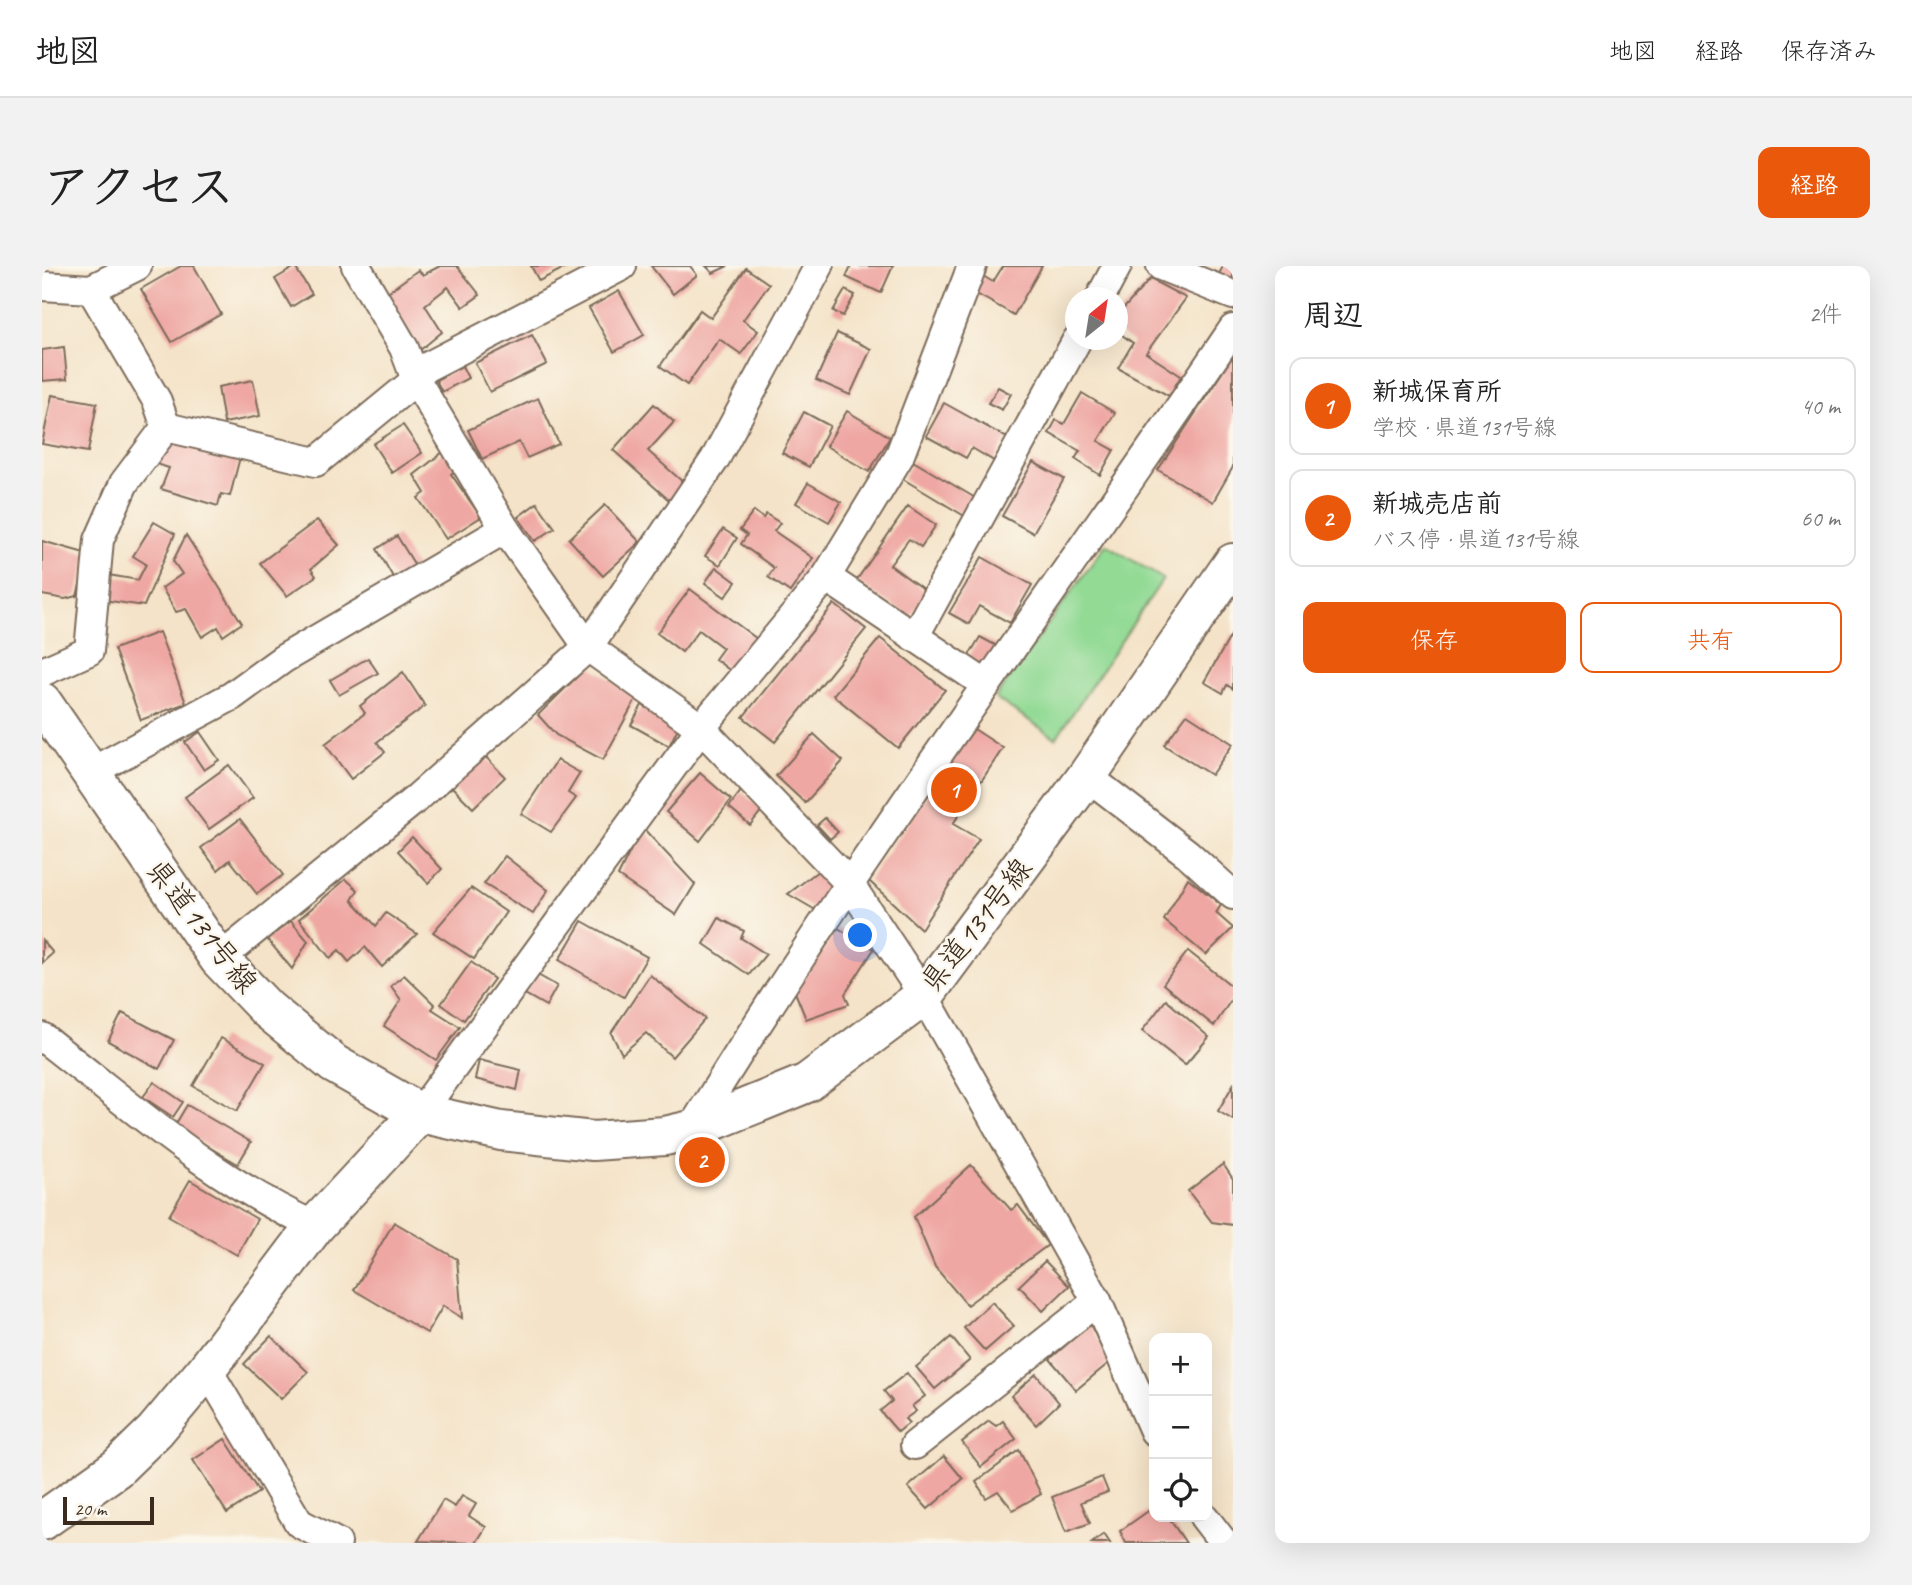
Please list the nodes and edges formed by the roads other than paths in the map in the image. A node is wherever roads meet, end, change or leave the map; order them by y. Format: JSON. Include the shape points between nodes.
{"nodes":[{"id":1,"x":356,"y":266,"type":"edge"},
{"id":2,"x":622,"y":266,"type":"edge"},
{"id":3,"x":819,"y":266,"type":"edge"},
{"id":4,"x":972,"y":266,"type":"edge"},
{"id":5,"x":1117,"y":266,"type":"edge"},
{"id":6,"x":1161,"y":266,"type":"edge"},
{"id":7,"x":124,"y":269,"type":"edge"},
{"id":8,"x":42,"y":286,"type":"edge"},
{"id":9,"x":1106,"y":287,"type":"edge"},
{"id":10,"x":91,"y":289,"type":"junction"},
{"id":11,"x":1233,"y":295,"type":"edge"},
{"id":12,"x":1233,"y":329,"type":"edge"},
{"id":13,"x":1072,"y":350,"type":"edge"},
{"id":14,"x":416,"y":377,"type":"junction"},
{"id":15,"x":166,"y":427,"type":"junction"},
{"id":16,"x":505,"y":529,"type":"junction"},
{"id":17,"x":1233,"y":563,"type":"edge"},
{"id":18,"x":827,"y":577,"type":"junction"},
{"id":19,"x":914,"y":637,"type":"junction"},
{"id":20,"x":588,"y":647,"type":"junction"},
{"id":21,"x":42,"y":672,"type":"edge"},
{"id":22,"x":985,"y":684,"type":"junction"},
{"id":23,"x":42,"y":702,"type":"edge"},
{"id":24,"x":701,"y":727,"type":"junction"},
{"id":25,"x":89,"y":772,"type":"junction"},
{"id":26,"x":1087,"y":776,"type":"junction"},
{"id":27,"x":849,"y":883,"type":"junction"},
{"id":28,"x":1233,"y":895,"type":"edge"},
{"id":29,"x":219,"y":959,"type":"junction"},
{"id":30,"x":924,"y":996,"type":"junction"},
{"id":31,"x":42,"y":1037,"type":"edge"},
{"id":32,"x":420,"y":1113,"type":"junction"},
{"id":33,"x":691,"y":1130,"type":"junction"},
{"id":34,"x":315,"y":1226,"type":"junction"},
{"id":35,"x":1097,"y":1301,"type":"junction"},
{"id":36,"x":207,"y":1369,"type":"junction"},
{"id":37,"x":1149,"y":1420,"type":"edge"},
{"id":38,"x":915,"y":1445,"type":"dead end"},
{"id":39,"x":42,"y":1521,"type":"edge"},
{"id":40,"x":1207,"y":1522,"type":"edge"},
{"id":41,"x":1220,"y":1542,"type":"edge"},
{"id":42,"x":337,"y":1543,"type":"edge"}],
"edges":[{"from":1,"to":14,"type":"street"},
{"from":2,"to":14,"type":"street"},
{"from":3,"to":20,"type":"street","via":[[715,459]]},
{"from":4,"to":18,"type":"street","via":[[900,457]]},
{"from":5,"to":9,"type":"street"},
{"from":6,"to":11,"type":"street"},
{"from":7,"to":10,"type":"street"},
{"from":8,"to":10,"type":"street"},
{"from":10,"to":15,"type":"street","via":[[157,401]]},
{"from":12,"to":22,"type":"street"},
{"from":13,"to":19,"type":"street"},
{"from":14,"to":15,"type":"street","via":[[316,462]]},
{"from":14,"to":16,"type":"street"},
{"from":15,"to":21,"type":"street","via":[[124,483],[99,540],[89,651]]},
{"from":16,"to":20,"type":"street"},
{"from":16,"to":25,"type":"street","via":[[283,659],[232,696]]},
{"from":17,"to":26,"type":"main road","name":"県道131号線"},
{"from":18,"to":19,"type":"street"},
{"from":18,"to":24,"type":"street"},
{"from":19,"to":22,"type":"street"},
{"from":20,"to":24,"type":"street"},
{"from":20,"to":29,"type":"street","via":[[417,798]]},
{"from":22,"to":27,"type":"street"},
{"from":23,"to":25,"type":"main road","name":"県道131号線"},
{"from":24,"to":27,"type":"street"},
{"from":24,"to":32,"type":"street"},
{"from":25,"to":29,"type":"main road","name":"県道131号線"},
{"from":26,"to":28,"type":"street"},
{"from":26,"to":30,"type":"main road","name":"県道131号線"},
{"from":27,"to":30,"type":"street"},
{"from":27,"to":33,"type":"street"},
{"from":29,"to":32,"type":"main road","name":"県道131号線","via":[[267,1009],[334,1064]]},
{"from":30,"to":33,"type":"main road","name":"県道131号線","via":[[807,1083]]},
{"from":30,"to":35,"type":"street"},
{"from":31,"to":34,"type":"street","via":[[216,1172],[282,1212]]},
{"from":32,"to":33,"type":"main road","name":"県道131号線","via":[[501,1131],[593,1141]]},
{"from":32,"to":34,"type":"main road"},
{"from":34,"to":36,"type":"main road"},
{"from":35,"to":37,"type":"street"},
{"from":35,"to":38,"type":"street"},
{"from":36,"to":39,"type":"main road","via":[[117,1468]]},
{"from":36,"to":42,"type":"street","via":[[299,1523]]},
{"from":40,"to":41,"type":"street"}]}
